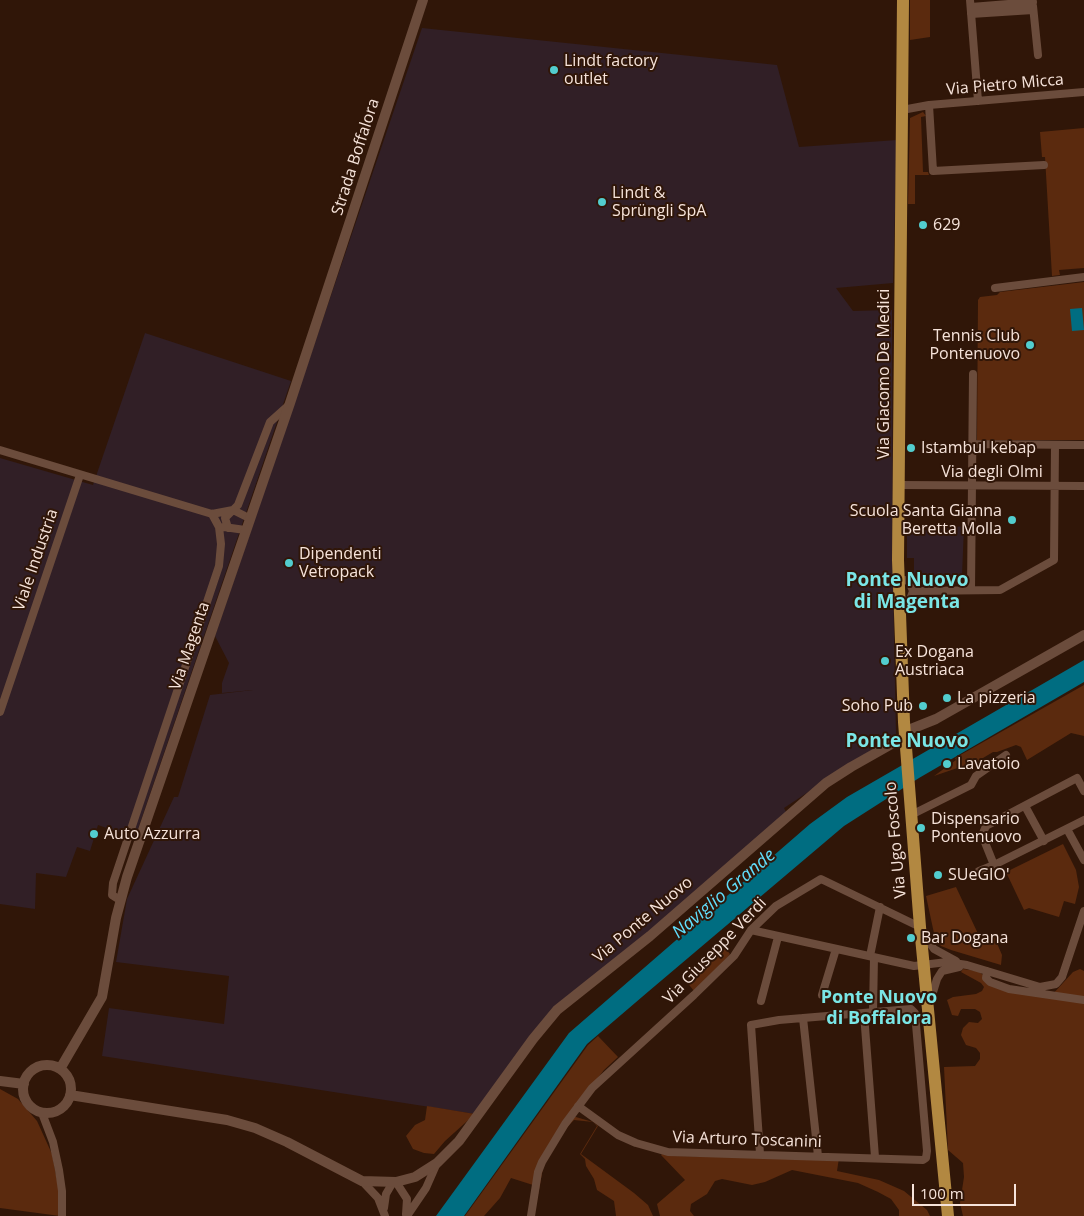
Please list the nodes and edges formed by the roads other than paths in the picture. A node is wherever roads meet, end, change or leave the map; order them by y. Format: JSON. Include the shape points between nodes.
{"nodes":[{"id":1,"x":423,"y":0,"type":"edge"},
{"id":2,"x":903,"y":0,"type":"edge"},
{"id":3,"x":1034,"y":4,"type":"edge"},
{"id":4,"x":971,"y":7,"type":"edge"},
{"id":5,"x":1038,"y":55,"type":"dead end"},
{"id":6,"x":1084,"y":92,"type":"edge"},
{"id":7,"x":978,"y":101,"type":"junction"},
{"id":8,"x":929,"y":105,"type":"junction"},
{"id":9,"x":902,"y":110,"type":"junction"},
{"id":10,"x":1044,"y":165,"type":"dead end"},
{"id":11,"x":1084,"y":278,"type":"edge"},
{"id":12,"x":995,"y":288,"type":"dead end"},
{"id":13,"x":316,"y":323,"type":"joint"},
{"id":14,"x":973,"y":374,"type":"dead end"},
{"id":15,"x":290,"y":404,"type":"junction"},
{"id":16,"x":972,"y":444,"type":"junction"},
{"id":17,"x":1055,"y":445,"type":"junction"},
{"id":18,"x":1084,"y":445,"type":"edge"},
{"id":19,"x":0,"y":450,"type":"edge"},
{"id":20,"x":80,"y":475,"type":"junction"},
{"id":21,"x":899,"y":485,"type":"junction"},
{"id":22,"x":971,"y":485,"type":"junction"},
{"id":23,"x":1056,"y":486,"type":"junction"},
{"id":24,"x":1084,"y":486,"type":"edge"},
{"id":25,"x":233,"y":510,"type":"junction"},
{"id":26,"x":212,"y":514,"type":"junction"},
{"id":27,"x":249,"y":518,"type":"junction"},
{"id":28,"x":219,"y":527,"type":"junction"},
{"id":29,"x":228,"y":528,"type":"junction"},
{"id":30,"x":245,"y":530,"type":"junction"},
{"id":31,"x":899,"y":579,"type":"junction"},
{"id":32,"x":971,"y":590,"type":"junction"},
{"id":33,"x":913,"y":592,"type":"junction"},
{"id":34,"x":900,"y":606,"type":"junction"},
{"id":35,"x":1084,"y":635,"type":"edge"},
{"id":36,"x":0,"y":712,"type":"edge"},
{"id":37,"x":905,"y":742,"type":"junction"},
{"id":38,"x":1006,"y":755,"type":"dead end"},
{"id":39,"x":1084,"y":791,"type":"edge"},
{"id":40,"x":1026,"y":806,"type":"junction"},
{"id":41,"x":911,"y":816,"type":"junction"},
{"id":42,"x":1084,"y":820,"type":"edge"},
{"id":43,"x":1067,"y":829,"type":"junction"},
{"id":44,"x":1044,"y":841,"type":"junction"},
{"id":45,"x":1084,"y":860,"type":"edge"},
{"id":46,"x":994,"y":865,"type":"junction"},
{"id":47,"x":979,"y":871,"type":"dead end"},
{"id":48,"x":120,"y":900,"type":"junction"},
{"id":49,"x":880,"y":907,"type":"junction"},
{"id":50,"x":1084,"y":912,"type":"edge"},
{"id":51,"x":920,"y":928,"type":"junction"},
{"id":52,"x":752,"y":930,"type":"junction"},
{"id":53,"x":778,"y":937,"type":"junction"},
{"id":54,"x":836,"y":949,"type":"junction"},
{"id":55,"x":872,"y":957,"type":"junction"},
{"id":56,"x":924,"y":965,"type":"junction"},
{"id":57,"x":967,"y":965,"type":"junction"},
{"id":58,"x":942,"y":971,"type":"junction"},
{"id":59,"x":987,"y":971,"type":"junction"},
{"id":60,"x":822,"y":995,"type":"dead end"},
{"id":61,"x":1084,"y":1000,"type":"edge"},
{"id":62,"x":762,"y":1001,"type":"dead end"},
{"id":63,"x":873,"y":1013,"type":"junction"},
{"id":64,"x":864,"y":1014,"type":"junction"},
{"id":65,"x":803,"y":1018,"type":"junction"},
{"id":66,"x":929,"y":1019,"type":"junction"},
{"id":67,"x":60,"y":1069,"type":"junction"},
{"id":68,"x":0,"y":1081,"type":"edge"},
{"id":69,"x":24,"y":1084,"type":"junction"},
{"id":70,"x":935,"y":1086,"type":"junction"},
{"id":71,"x":922,"y":1087,"type":"junction"},
{"id":72,"x":70,"y":1095,"type":"junction"},
{"id":73,"x":578,"y":1106,"type":"junction"},
{"id":74,"x":42,"y":1113,"type":"junction"},
{"id":75,"x":760,"y":1154,"type":"junction"},
{"id":76,"x":818,"y":1156,"type":"junction"},
{"id":77,"x":875,"y":1157,"type":"junction"},
{"id":78,"x":437,"y":1163,"type":"junction"},
{"id":79,"x":362,"y":1181,"type":"junction"},
{"id":80,"x":394,"y":1182,"type":"junction"},
{"id":81,"x":385,"y":1214,"type":"edge"},
{"id":82,"x":62,"y":1216,"type":"edge"},
{"id":83,"x":406,"y":1216,"type":"edge"},
{"id":84,"x":531,"y":1216,"type":"edge"},
{"id":85,"x":948,"y":1216,"type":"edge"}],
"edges":[{"from":1,"to":13,"type":"street","name":"Strada Boffalora"},
{"from":2,"to":9,"type":"main road","name":"Via Giacomo De Medici"},
{"from":3,"to":4,"type":"street"},
{"from":3,"to":5,"type":"street"},
{"from":4,"to":7,"type":"street"},
{"from":6,"to":7,"type":"street","name":"Via Pietro Micca"},
{"from":7,"to":8,"type":"street","name":"Via Pietro Micca"},
{"from":8,"to":9,"type":"street","name":"Via Pietro Micca"},
{"from":8,"to":10,"type":"street","name":"Via Pietro Micca","via":[[932,171]]},
{"from":9,"to":21,"type":"main road","name":"Via Giacomo De Medici"},
{"from":11,"to":12,"type":"street"},
{"from":13,"to":15,"type":"street","name":"Via Magenta"},
{"from":14,"to":16,"type":"street"},
{"from":15,"to":25,"type":"street","via":[[270,422],[238,506]]},
{"from":15,"to":27,"type":"street","name":"Via Magenta"},
{"from":16,"to":17,"type":"street","name":"Via degli Olmi"},
{"from":16,"to":22,"type":"street"},
{"from":17,"to":18,"type":"street","name":"Via degli Olmi"},
{"from":17,"to":23,"type":"street"},
{"from":19,"to":20,"type":"street"},
{"from":20,"to":26,"type":"street"},
{"from":20,"to":36,"type":"street","name":"Viale Industria"},
{"from":21,"to":22,"type":"street","name":"Via degli Olmi"},
{"from":21,"to":31,"type":"main road","name":"Via Giacomo De Medici"},
{"from":22,"to":23,"type":"street","name":"Via degli Olmi"},
{"from":22,"to":32,"type":"street"},
{"from":23,"to":24,"type":"street","name":"Via degli Olmi"},
{"from":23,"to":32,"type":"street","via":[[1054,560],[1000,590]]},
{"from":25,"to":26,"type":"street"},
{"from":25,"to":27,"type":"street"},
{"from":25,"to":29,"type":"street","via":[[225,518]]},
{"from":26,"to":28,"type":"street"},
{"from":27,"to":30,"type":"street","name":"Via Magenta"},
{"from":28,"to":29,"type":"street"},
{"from":28,"to":48,"type":"street","name":"Via Magenta","via":[[218,566],[113,883],[112,895]]},
{"from":29,"to":30,"type":"street"},
{"from":30,"to":48,"type":"street","name":"Via Magenta"},
{"from":31,"to":33,"type":"street","via":[[909,580]]},
{"from":31,"to":34,"type":"main road","name":"Via Giacomo De Medici"},
{"from":32,"to":33,"type":"street"},
{"from":33,"to":34,"type":"street","via":[[908,605]]},
{"from":34,"to":37,"type":"main road","name":"Via Giacomo De Medici"},
{"from":35,"to":37,"type":"street","name":"Via Ponte Nuovo","via":[[936,719],[911,729]]},
{"from":37,"to":41,"type":"main road","name":"Via Ugo Foscolo"},
{"from":37,"to":78,"type":"street","name":"Via Ponte Nuovo","via":[[851,767],[826,783],[650,936],[556,1010],[459,1140]]},
{"from":38,"to":41,"type":"street","via":[[976,776],[971,784]]},
{"from":39,"to":40,"type":"street","via":[[1078,778]]},
{"from":40,"to":44,"type":"street"},
{"from":40,"to":46,"type":"street","via":[[984,829],[984,840]]},
{"from":41,"to":51,"type":"main road","name":"Via Ugo Foscolo"},
{"from":42,"to":43,"type":"street"},
{"from":43,"to":44,"type":"street"},
{"from":43,"to":45,"type":"street"},
{"from":44,"to":46,"type":"street"},
{"from":46,"to":47,"type":"street"},
{"from":48,"to":67,"type":"street","name":"Via Magenta","via":[[102,997]]},
{"from":49,"to":51,"type":"street","name":"Via Giuseppe Verdi"},
{"from":49,"to":52,"type":"street","name":"Via Giuseppe Verdi","via":[[819,879],[776,906]]},
{"from":49,"to":55,"type":"street"},
{"from":50,"to":59,"type":"street","via":[[1065,972],[1056,984],[1040,987]]},
{"from":51,"to":56,"type":"main road","name":"Via Ugo Foscolo"},
{"from":51,"to":57,"type":"street","via":[[934,949]]},
{"from":52,"to":53,"type":"street"},
{"from":52,"to":73,"type":"street","name":"Via Giuseppe Verdi","via":[[727,962],[592,1088]]},
{"from":53,"to":54,"type":"street"},
{"from":53,"to":62,"type":"street"},
{"from":54,"to":55,"type":"street"},
{"from":54,"to":60,"type":"street"},
{"from":55,"to":56,"type":"street","via":[[914,966]]},
{"from":55,"to":63,"type":"street"},
{"from":56,"to":57,"type":"street","via":[[947,962]]},
{"from":56,"to":58,"type":"street"},
{"from":56,"to":66,"type":"main road","name":"Via Ugo Foscolo"},
{"from":57,"to":58,"type":"street"},
{"from":57,"to":59,"type":"street"},
{"from":58,"to":66,"type":"street","via":[[934,987]]},
{"from":59,"to":61,"type":"street","via":[[986,978],[990,982],[1009,989]]},
{"from":63,"to":64,"type":"street"},
{"from":63,"to":71,"type":"street","via":[[911,1008],[915,1013]]},
{"from":64,"to":65,"type":"street"},
{"from":64,"to":77,"type":"street"},
{"from":65,"to":75,"type":"street","via":[[751,1025]]},
{"from":65,"to":76,"type":"street"},
{"from":66,"to":70,"type":"main road","name":"Via Ugo Foscolo"},
{"from":67,"to":69,"type":"street","via":[[38,1067],[31,1071]]},
{"from":67,"to":72,"type":"street","via":[[69,1080]]},
{"from":68,"to":69,"type":"street"},
{"from":69,"to":74,"type":"street","via":[[23,1092],[29,1105]]},
{"from":70,"to":71,"type":"street"},
{"from":70,"to":85,"type":"main road","name":"Via Ugo Foscolo"},
{"from":71,"to":77,"type":"street","name":"Via Arturo Toscanini","via":[[926,1158]]},
{"from":72,"to":74,"type":"street","via":[[63,1108],[49,1114]]},
{"from":72,"to":79,"type":"street","via":[[245,1125]]},
{"from":73,"to":75,"type":"street","name":"Via Arturo Toscanini","via":[[618,1135],[668,1152]]},
{"from":73,"to":84,"type":"street","name":"Via Giuseppe Verdi","via":[[542,1162]]},
{"from":74,"to":82,"type":"street","via":[[59,1170]]},
{"from":75,"to":76,"type":"street","name":"Via Arturo Toscanini"},
{"from":76,"to":77,"type":"street","name":"Via Arturo Toscanini"},
{"from":78,"to":80,"type":"street","name":"Via Ponte Nuovo","via":[[415,1177]]},
{"from":78,"to":83,"type":"street","name":"Via Ponte Nuovo","via":[[426,1188]]},
{"from":79,"to":80,"type":"street","name":"Via Ponte Nuovo"},
{"from":79,"to":81,"type":"street","via":[[378,1198]]},
{"from":80,"to":81,"type":"street","via":[[386,1194]]},
{"from":80,"to":83,"type":"street","name":"Via Ponte Nuovo","via":[[407,1199]]}]}
